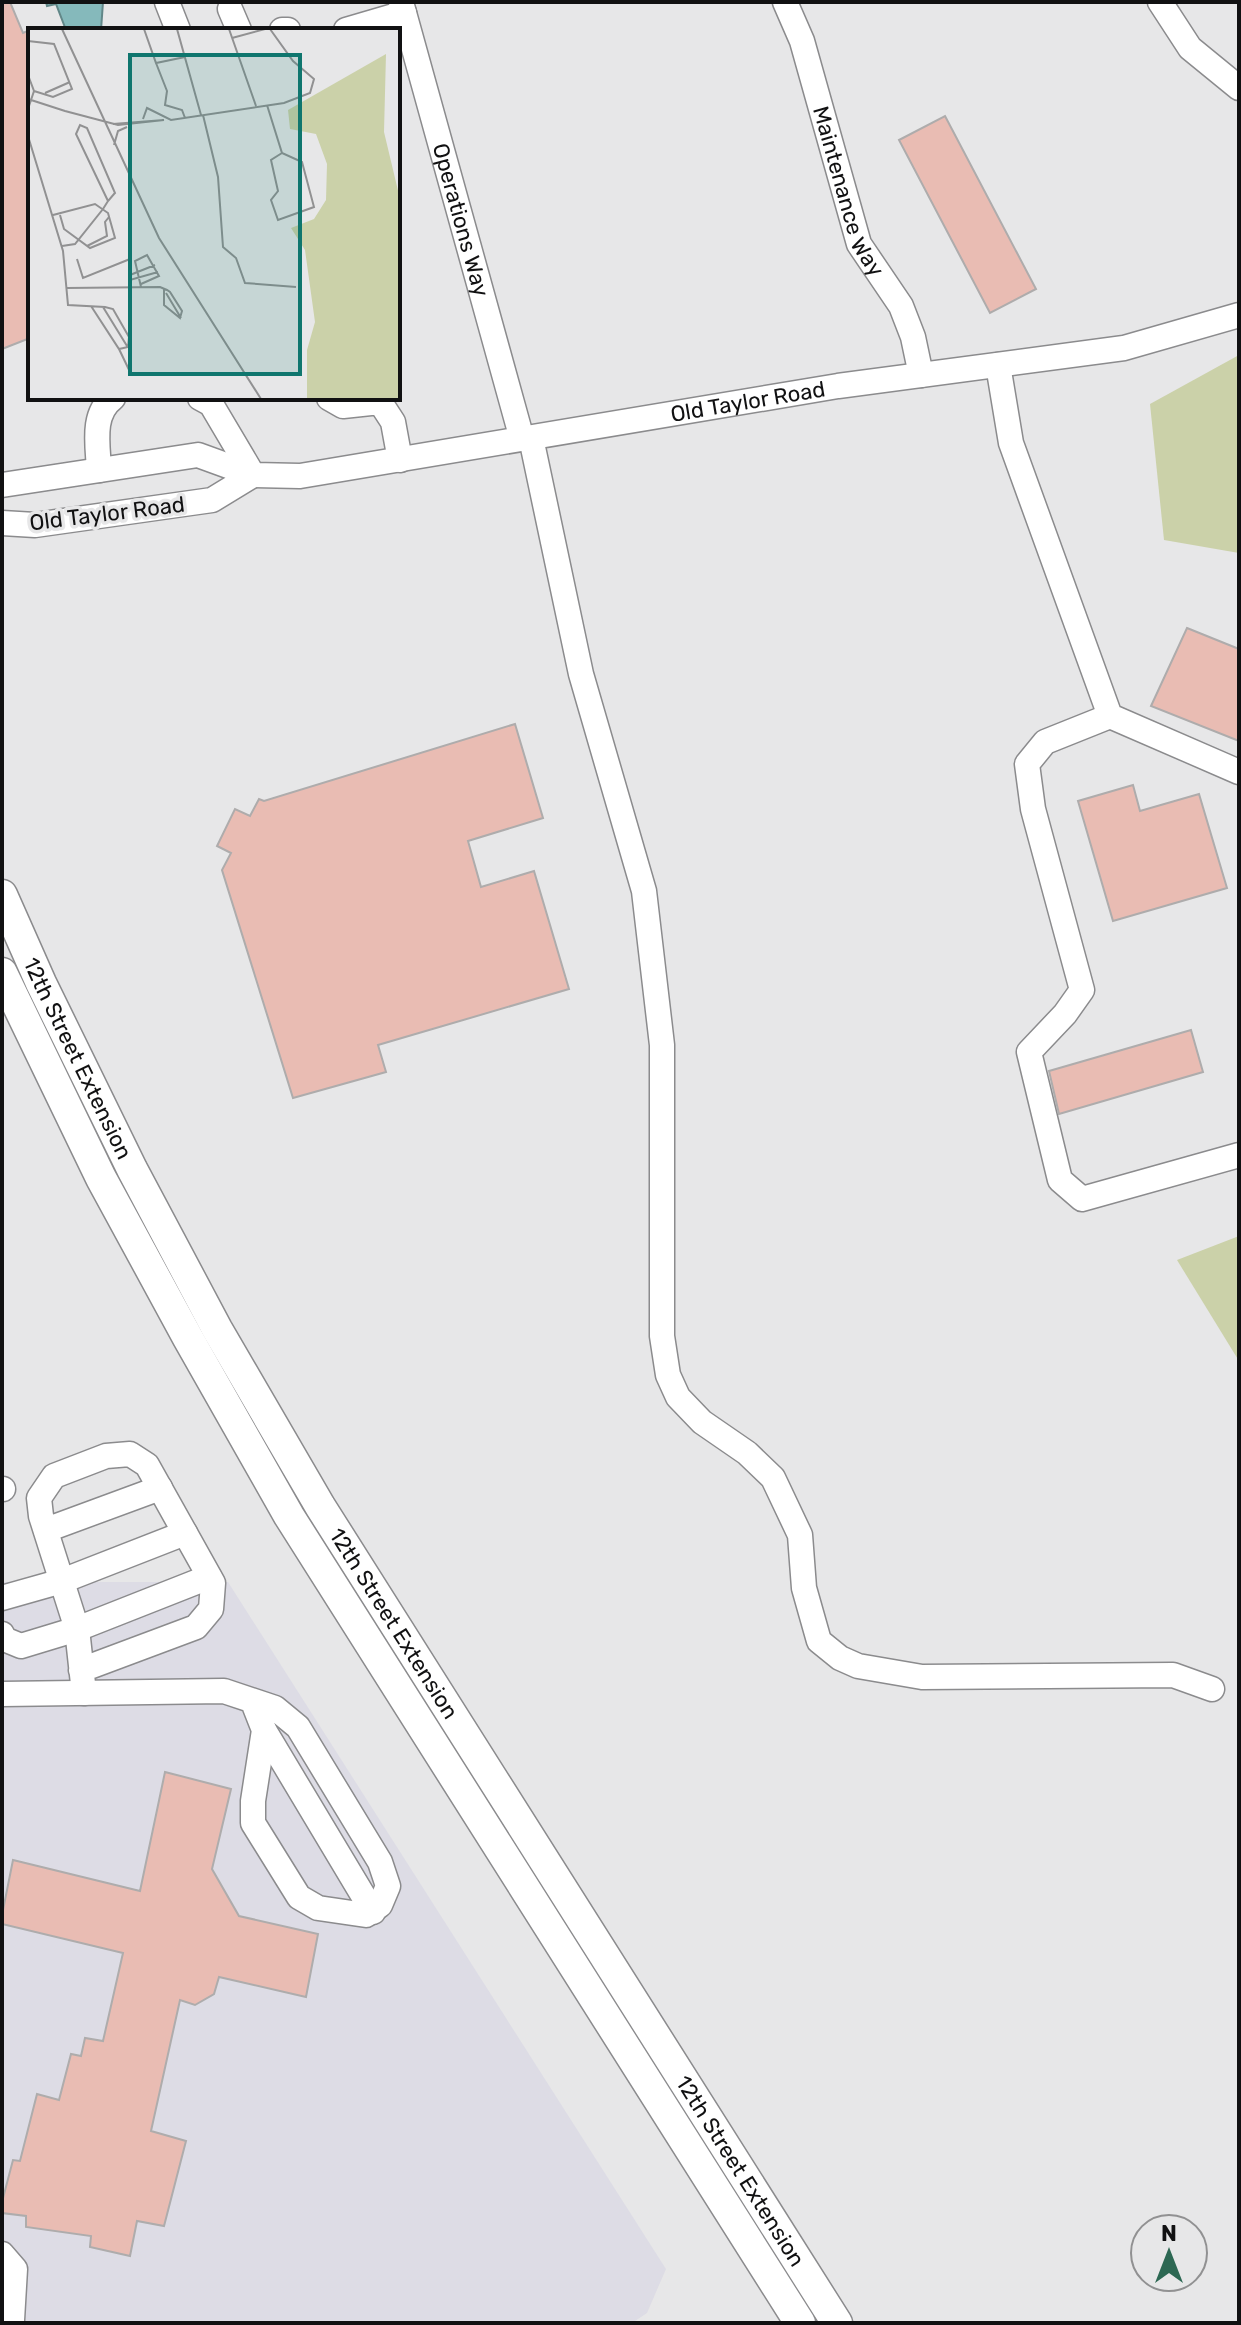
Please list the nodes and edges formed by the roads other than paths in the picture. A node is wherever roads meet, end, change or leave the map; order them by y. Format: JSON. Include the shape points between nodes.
{"nodes":[{"id":1,"x":167,"y":2,"type":"edge"},
{"id":2,"x":785,"y":2,"type":"edge"},
{"id":3,"x":1160,"y":2,"type":"edge"},
{"id":4,"x":402,"y":8,"type":"edge"},
{"id":5,"x":177,"y":28,"type":"edge"},
{"id":6,"x":351,"y":28,"type":"edge"},
{"id":7,"x":1239,"y":88,"type":"edge"},
{"id":8,"x":1239,"y":315,"type":"edge"},
{"id":9,"x":998,"y":365,"type":"junction"},
{"id":10,"x":921,"y":375,"type":"junction"},
{"id":11,"x":110,"y":400,"type":"edge"},
{"id":12,"x":204,"y":400,"type":"edge"},
{"id":13,"x":332,"y":400,"type":"edge"},
{"id":14,"x":526,"y":438,"type":"junction"},
{"id":15,"x":400,"y":460,"type":"junction"},
{"id":16,"x":99,"y":470,"type":"junction"},
{"id":17,"x":253,"y":475,"type":"junction"},
{"id":18,"x":2,"y":485,"type":"edge"},
{"id":19,"x":2,"y":523,"type":"edge"},
{"id":20,"x":1110,"y":716,"type":"junction"},
{"id":21,"x":1239,"y":772,"type":"edge"},
{"id":22,"x":2,"y":895,"type":"edge"},
{"id":23,"x":2,"y":973,"type":"edge"},
{"id":24,"x":1239,"y":1155,"type":"edge"},
{"id":25,"x":160,"y":1488,"type":"junction"},
{"id":26,"x":46,"y":1530,"type":"junction"},
{"id":27,"x":185,"y":1533,"type":"junction"},
{"id":28,"x":209,"y":1577,"type":"junction"},
{"id":29,"x":62,"y":1581,"type":"junction"},
{"id":30,"x":2,"y":1598,"type":"edge"},
{"id":31,"x":77,"y":1629,"type":"junction"},
{"id":32,"x":2,"y":1634,"type":"edge"},
{"id":33,"x":83,"y":1681,"type":"junction"},
{"id":34,"x":1212,"y":1689,"type":"dead end"},
{"id":35,"x":2,"y":1694,"type":"edge"},
{"id":36,"x":253,"y":1702,"type":"junction"},
{"id":37,"x":264,"y":1730,"type":"junction"},
{"id":38,"x":373,"y":1912,"type":"junction"},
{"id":39,"x":2,"y":2254,"type":"edge"},
{"id":40,"x":12,"y":2320,"type":"dead end"},
{"id":41,"x":800,"y":2323,"type":"edge"},
{"id":42,"x":837,"y":2323,"type":"edge"}],
"edges":[{"from":1,"to":5,"type":"street"},
{"from":2,"to":10,"type":"street","name":"Maintenance Way","via":[[802,41],[859,244],[901,306]]},
{"from":3,"to":7,"type":"street","via":[[1190,48]]},
{"from":4,"to":6,"type":"street"},
{"from":4,"to":14,"type":"street","name":"Operations Way"},
{"from":8,"to":9,"type":"street","name":"Old Taylor Road","via":[[1124,348]]},
{"from":9,"to":10,"type":"street","name":"Old Taylor Road"},
{"from":9,"to":20,"type":"street","via":[[1011,443]]},
{"from":10,"to":14,"type":"street","name":"Old Taylor Road"},
{"from":11,"to":16,"type":"street","via":[[97,427]]},
{"from":12,"to":17,"type":"street"},
{"from":13,"to":15,"type":"street","via":[[343,406],[380,402],[393,422]]},
{"from":14,"to":15,"type":"street","name":"Old Taylor Road"},
{"from":14,"to":34,"type":"street","name":"Operations Way","via":[[581,674],[644,891],[662,1045],[662,1336],[668,1375],[678,1397],[773,1478],[800,1535],[804,1588],[819,1641],[840,1658],[922,1677],[1173,1675]]},
{"from":15,"to":17,"type":"street","name":"Old Taylor Road","via":[[300,476]]},
{"from":16,"to":17,"type":"street","name":"Old Taylor Road","via":[[198,455]]},
{"from":16,"to":18,"type":"street","name":"Old Taylor Road"},
{"from":17,"to":19,"type":"street","name":"Old Taylor Road","via":[[212,500],[35,525]]},
{"from":20,"to":21,"type":"street"},
{"from":20,"to":24,"type":"street","via":[[1045,742],[1027,764],[1033,809],[1082,990],[1029,1052],[1060,1180],[1082,1199]]},
{"from":22,"to":42,"type":"main road","name":"12th Street Extension","via":[[132,1169],[320,1506]]},
{"from":23,"to":41,"type":"main road","name":"12th Street Extension","via":[[101,1178],[289,1516]]},
{"from":25,"to":26,"type":"street"},
{"from":25,"to":26,"type":"street","via":[[147,1465],[130,1454],[106,1456],[54,1476],[39,1498]]},
{"from":25,"to":27,"type":"street"},
{"from":26,"to":29,"type":"street"},
{"from":27,"to":28,"type":"street"},
{"from":27,"to":29,"type":"street"},
{"from":28,"to":31,"type":"street"},
{"from":28,"to":33,"type":"street","via":[[211,1609],[196,1627]]},
{"from":29,"to":30,"type":"street"},
{"from":29,"to":31,"type":"street"},
{"from":31,"to":32,"type":"street","via":[[21,1646]]},
{"from":31,"to":33,"type":"street"},
{"from":33,"to":35,"type":"street"},
{"from":33,"to":36,"type":"street","via":[[224,1691]]},
{"from":36,"to":37,"type":"street"},
{"from":36,"to":38,"type":"street","via":[[275,1708],[298,1727],[380,1862],[388,1886]]},
{"from":37,"to":38,"type":"street"},
{"from":37,"to":38,"type":"street","via":[[253,1823],[299,1897],[318,1908]]},
{"from":39,"to":40,"type":"street","via":[[15,2269]]}]}
